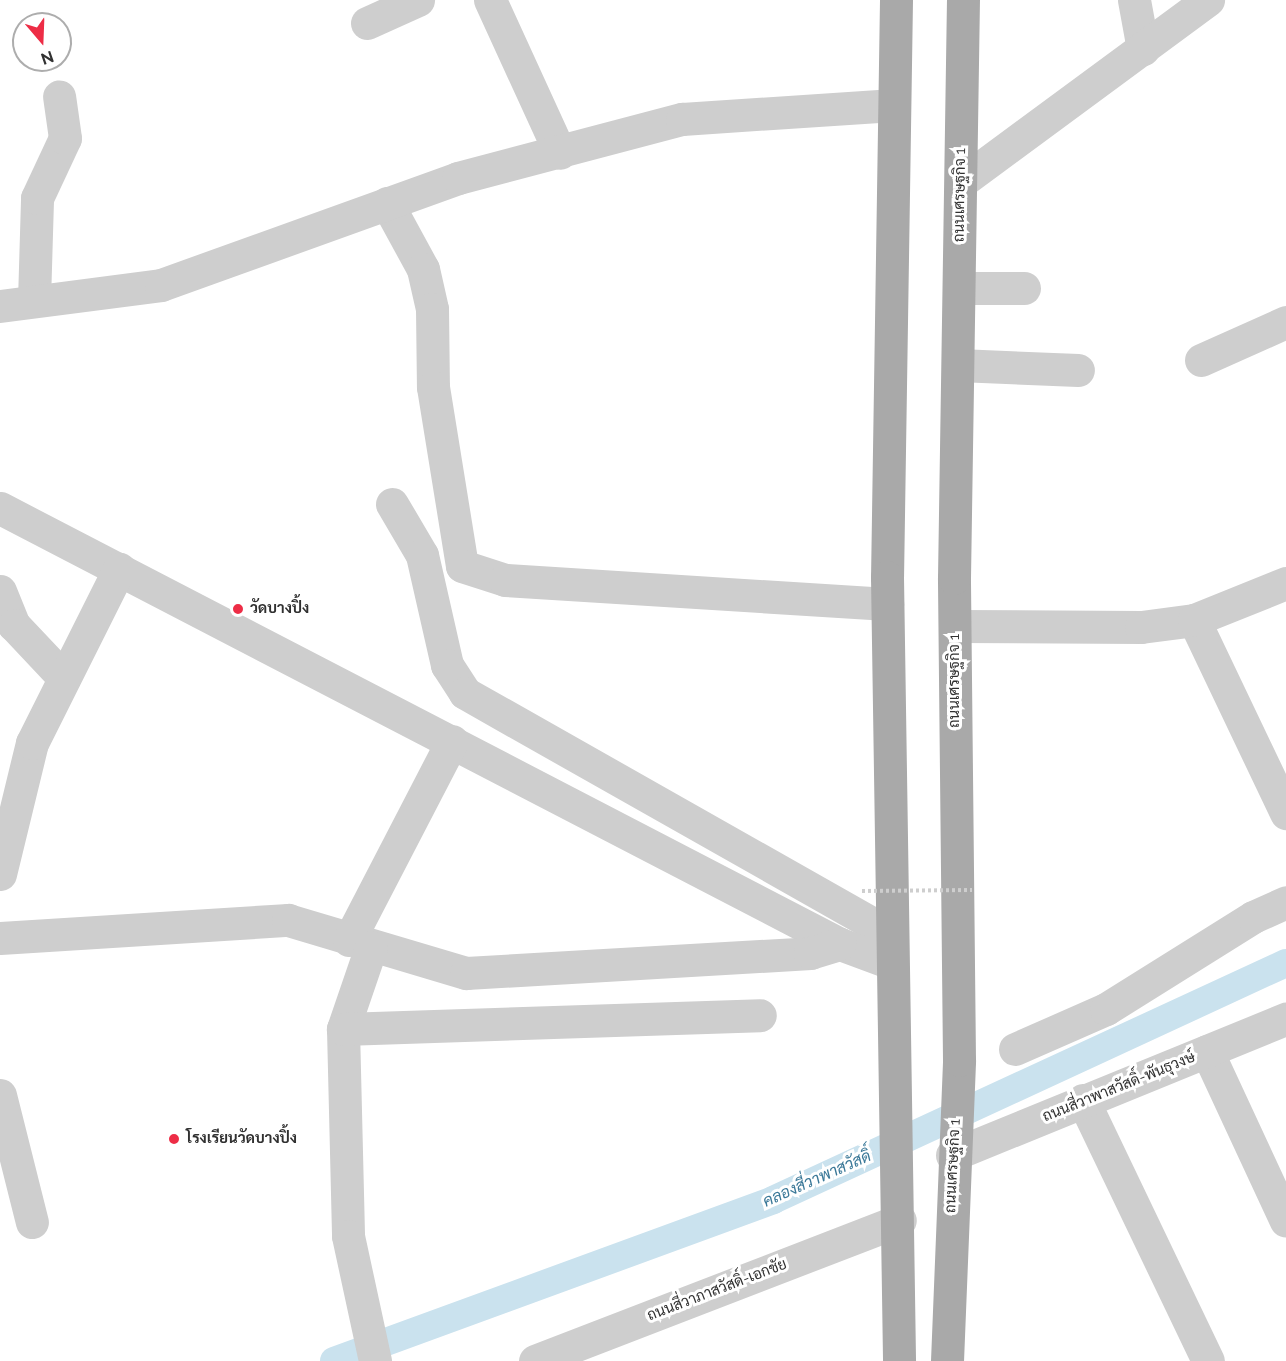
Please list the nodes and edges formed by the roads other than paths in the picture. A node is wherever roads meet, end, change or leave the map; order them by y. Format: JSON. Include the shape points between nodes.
{"nodes":[{"id":1,"x":418,"y":0,"type":"edge"},
{"id":2,"x":490,"y":0,"type":"edge"},
{"id":3,"x":896,"y":0,"type":"edge"},
{"id":4,"x":963,"y":0,"type":"edge"},
{"id":5,"x":1134,"y":0,"type":"edge"},
{"id":6,"x":1208,"y":0,"type":"edge"},
{"id":7,"x":367,"y":23,"type":"dead end"},
{"id":8,"x":1143,"y":49,"type":"junction"},
{"id":9,"x":59,"y":96,"type":"dead end"},
{"id":10,"x":894,"y":105,"type":"junction"},
{"id":11,"x":560,"y":153,"type":"junction"},
{"id":12,"x":961,"y":182,"type":"junction"},
{"id":13,"x":387,"y":203,"type":"junction"},
{"id":14,"x":959,"y":288,"type":"junction"},
{"id":15,"x":1024,"y":288,"type":"dead end"},
{"id":16,"x":34,"y":301,"type":"junction"},
{"id":17,"x":0,"y":306,"type":"edge"},
{"id":18,"x":1286,"y":322,"type":"edge"},
{"id":19,"x":1201,"y":360,"type":"dead end"},
{"id":20,"x":958,"y":365,"type":"junction"},
{"id":21,"x":1078,"y":370,"type":"dead end"},
{"id":22,"x":392,"y":504,"type":"dead end"},
{"id":23,"x":0,"y":508,"type":"edge"},
{"id":24,"x":119,"y":569,"type":"junction"},
{"id":25,"x":1286,"y":583,"type":"edge"},
{"id":26,"x":0,"y":591,"type":"edge"},
{"id":27,"x":887,"y":604,"type":"junction"},
{"id":28,"x":1194,"y":620,"type":"junction"},
{"id":29,"x":955,"y":626,"type":"junction"},
{"id":30,"x":64,"y":678,"type":"junction"},
{"id":31,"x":452,"y":741,"type":"junction"},
{"id":32,"x":1286,"y":813,"type":"edge"},
{"id":33,"x":0,"y":874,"type":"edge"},
{"id":34,"x":1286,"y":902,"type":"edge"},
{"id":35,"x":0,"y":938,"type":"edge"},
{"id":36,"x":360,"y":944,"type":"junction"},
{"id":37,"x":840,"y":944,"type":"junction"},
{"id":38,"x":890,"y":948,"type":"junction"},
{"id":39,"x":760,"y":1015,"type":"dead end"},
{"id":40,"x":1286,"y":1019,"type":"edge"},
{"id":41,"x":343,"y":1029,"type":"junction"},
{"id":42,"x":1015,"y":1050,"type":"dead end"},
{"id":43,"x":1208,"y":1052,"type":"junction"},
{"id":44,"x":0,"y":1095,"type":"edge"},
{"id":45,"x":1083,"y":1100,"type":"junction"},
{"id":46,"x":953,"y":1150,"type":"junction"},
{"id":47,"x":900,"y":1220,"type":"junction"},
{"id":48,"x":1286,"y":1221,"type":"edge"},
{"id":49,"x":32,"y":1222,"type":"dead end"},
{"id":50,"x":375,"y":1361,"type":"edge"},
{"id":51,"x":535,"y":1361,"type":"edge"},
{"id":52,"x":899,"y":1361,"type":"edge"},
{"id":53,"x":947,"y":1361,"type":"edge"},
{"id":54,"x":1208,"y":1361,"type":"edge"}],
"edges":[{"from":1,"to":7,"type":"street"},
{"from":2,"to":11,"type":"street"},
{"from":3,"to":10,"type":"main road"},
{"from":4,"to":12,"type":"main road","name":"ถนนเศรษฐกิจ 1"},
{"from":5,"to":8,"type":"street"},
{"from":6,"to":8,"type":"street"},
{"from":8,"to":12,"type":"street"},
{"from":9,"to":16,"type":"street","via":[[65,138],[37,198]]},
{"from":10,"to":11,"type":"street","via":[[715,113]]},
{"from":10,"to":27,"type":"main road"},
{"from":11,"to":13,"type":"street"},
{"from":12,"to":14,"type":"main road","name":"ถนนเศรษฐกิจ 1"},
{"from":13,"to":16,"type":"street","via":[[161,285]]},
{"from":13,"to":27,"type":"street","via":[[423,269],[432,309],[433,387],[462,566],[505,580]]},
{"from":14,"to":15,"type":"street"},
{"from":14,"to":20,"type":"main road","name":"ถนนเศรษฐกิจ 1"},
{"from":16,"to":17,"type":"street"},
{"from":18,"to":19,"type":"street"},
{"from":20,"to":21,"type":"street"},
{"from":20,"to":29,"type":"main road","name":"ถนนเศรษฐกิจ 1"},
{"from":22,"to":38,"type":"street","via":[[422,555],[447,665],[465,693]]},
{"from":23,"to":24,"type":"street"},
{"from":24,"to":30,"type":"street"},
{"from":24,"to":31,"type":"street"},
{"from":25,"to":28,"type":"street"},
{"from":26,"to":30,"type":"street","via":[[14,625]]},
{"from":27,"to":38,"type":"main road"},
{"from":28,"to":29,"type":"street","via":[[1141,627]]},
{"from":28,"to":32,"type":"street"},
{"from":29,"to":46,"type":"main road","name":"ถนนเศรษฐกิจ 1","via":[[959,1060]]},
{"from":30,"to":33,"type":"street","via":[[32,743]]},
{"from":31,"to":36,"type":"street"},
{"from":31,"to":37,"type":"street"},
{"from":34,"to":42,"type":"street","via":[[1253,917],[1106,1009]]},
{"from":35,"to":36,"type":"street","via":[[288,920]]},
{"from":36,"to":37,"type":"street","via":[[466,973],[810,953]]},
{"from":36,"to":41,"type":"street"},
{"from":37,"to":38,"type":"street"},
{"from":38,"to":47,"type":"main road"},
{"from":39,"to":41,"type":"street"},
{"from":40,"to":43,"type":"street","name":"ถนนสี่วาพาสวัสดิ์-พันธุวงษ์"},
{"from":41,"to":50,"type":"street","via":[[348,1236]]},
{"from":43,"to":45,"type":"street","name":"ถนนสี่วาพาสวัสดิ์-พันธุวงษ์"},
{"from":43,"to":48,"type":"street"},
{"from":44,"to":49,"type":"street"},
{"from":45,"to":46,"type":"street","name":"ถนนสี่วาพาสวัสดิ์-พันธุวงษ์"},
{"from":45,"to":54,"type":"street"},
{"from":46,"to":53,"type":"main road","name":"ถนนเศรษฐกิจ 1"},
{"from":47,"to":51,"type":"street","name":"ถนนสี่วาภาสวัสดิ์-เอกชัย"},
{"from":47,"to":52,"type":"main road"}]}
